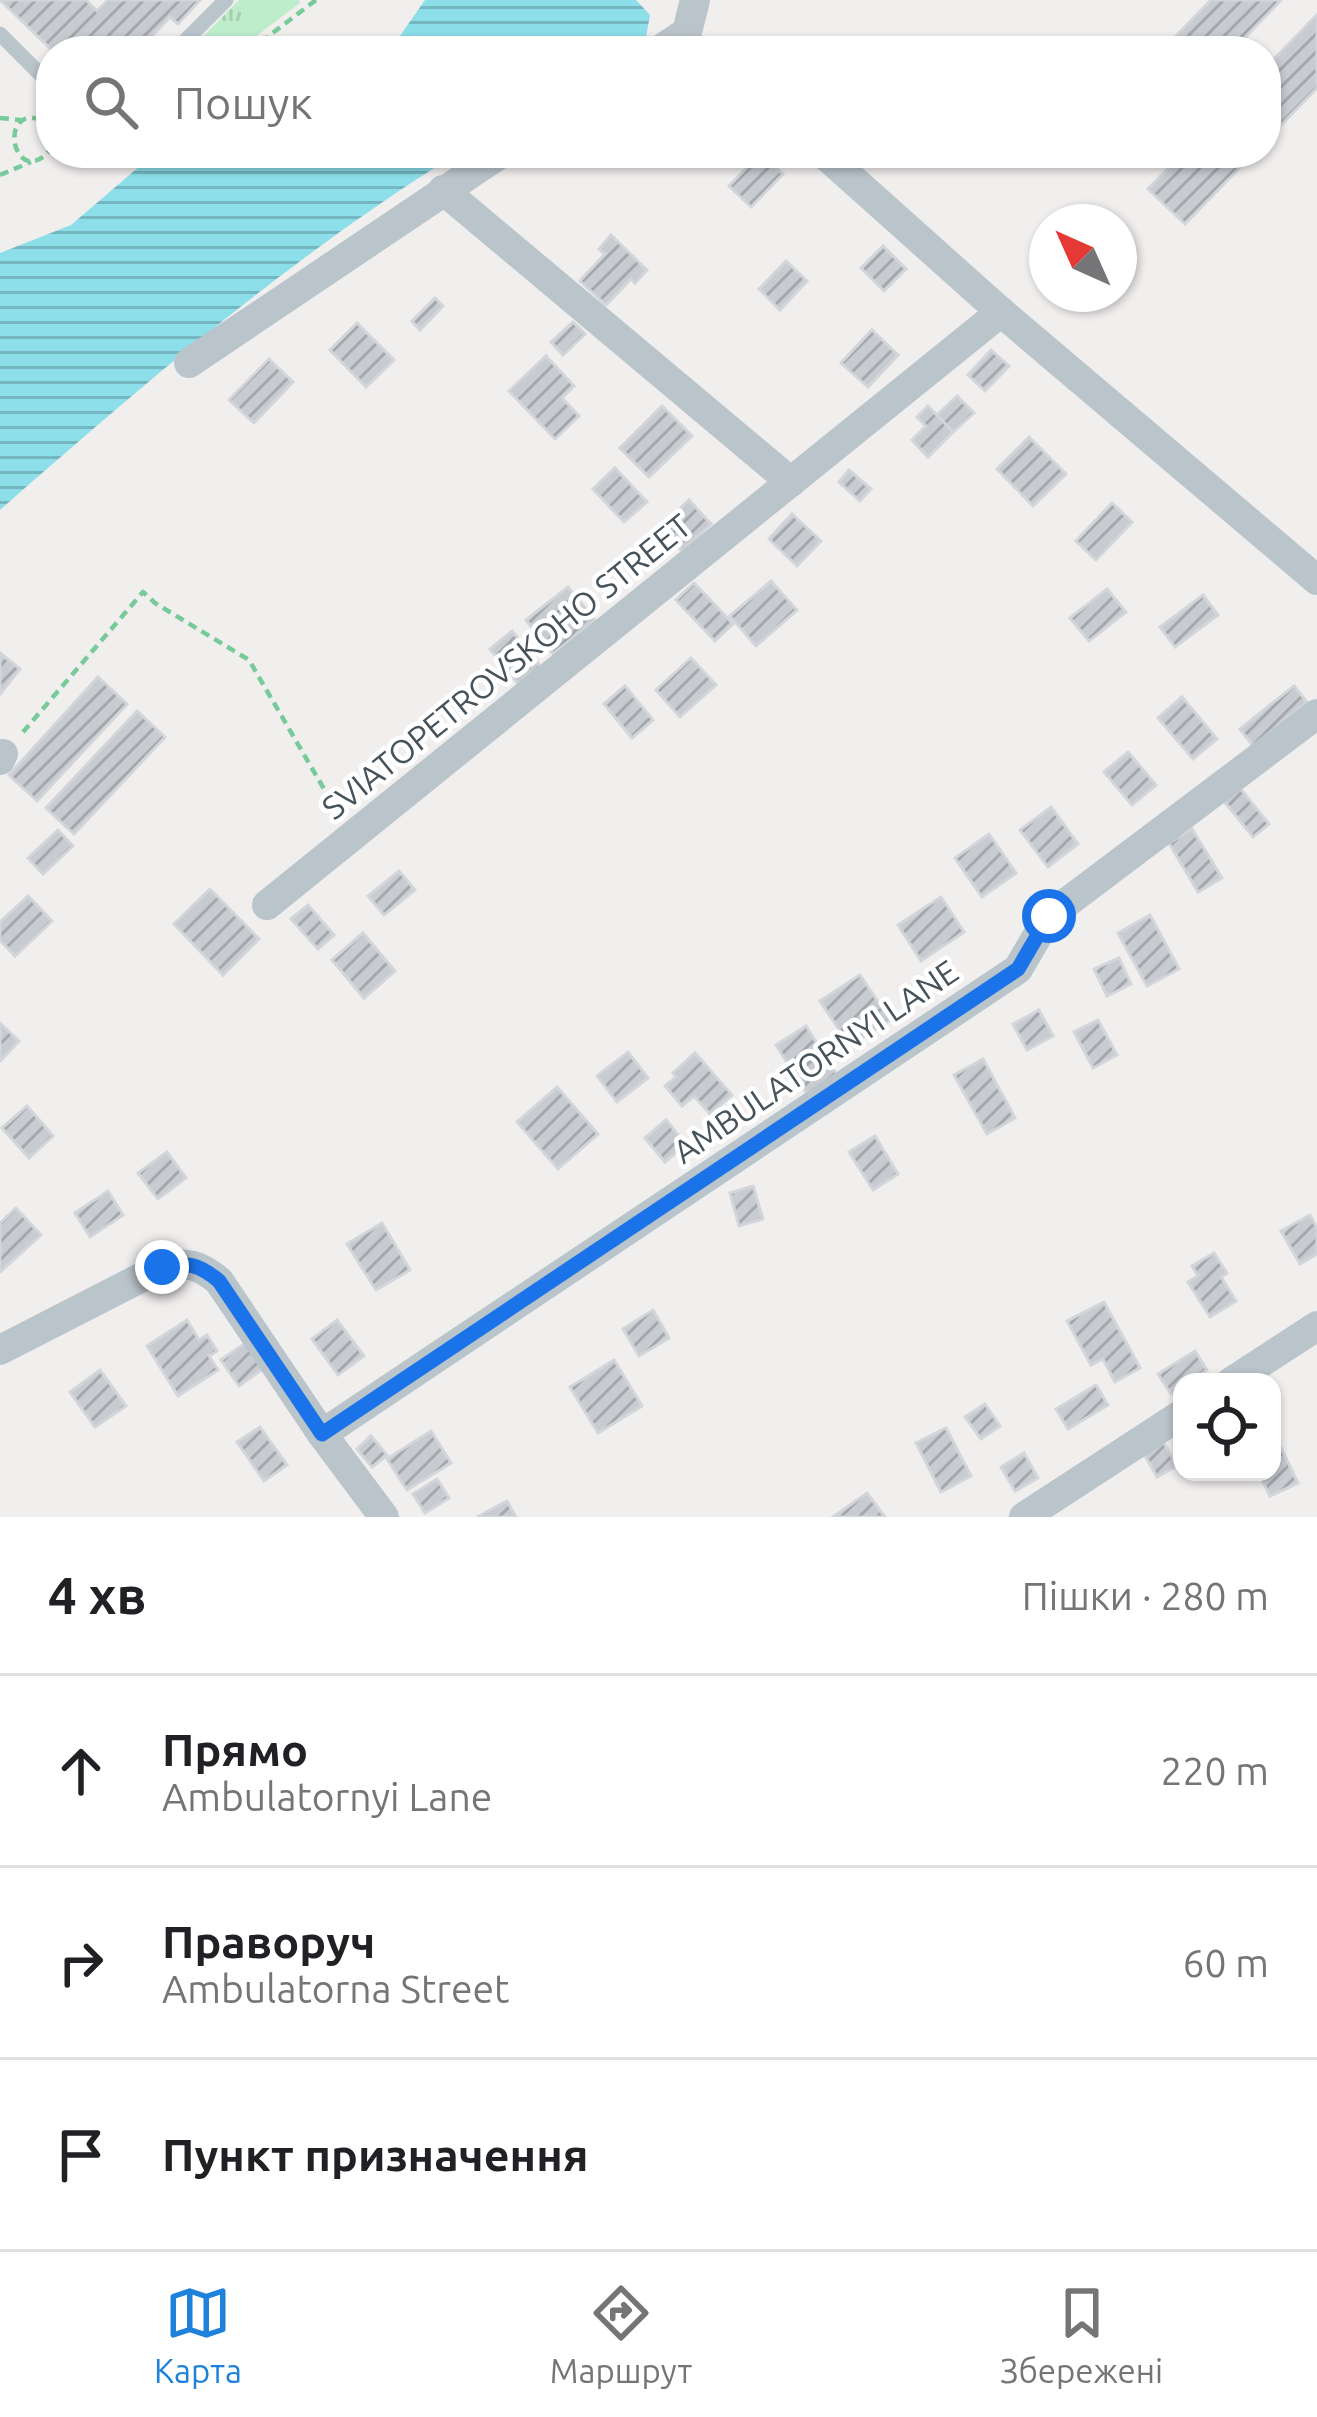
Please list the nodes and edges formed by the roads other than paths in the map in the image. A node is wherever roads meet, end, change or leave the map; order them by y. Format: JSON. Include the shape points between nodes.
{"nodes":[{"id":1,"x":226,"y":0,"type":"edge"},
{"id":2,"x":695,"y":0,"type":"edge"},
{"id":3,"x":0,"y":34,"type":"edge"},
{"id":4,"x":190,"y":36,"type":"edge"},
{"id":5,"x":698,"y":36,"type":"edge"},
{"id":6,"x":36,"y":70,"type":"edge"},
{"id":7,"x":477,"y":168,"type":"edge"},
{"id":8,"x":840,"y":168,"type":"edge"},
{"id":9,"x":443,"y":190,"type":"junction"},
{"id":10,"x":1001,"y":312,"type":"junction"},
{"id":11,"x":189,"y":363,"type":"dead end"},
{"id":12,"x":791,"y":482,"type":"junction"},
{"id":13,"x":1317,"y":580,"type":"edge"},
{"id":14,"x":1317,"y":714,"type":"edge"},
{"id":15,"x":267,"y":905,"type":"dead end"},
{"id":16,"x":1317,"y":1326,"type":"edge"},
{"id":17,"x":0,"y":1351,"type":"edge"},
{"id":18,"x":1245,"y":1373,"type":"edge"},
{"id":19,"x":1173,"y":1420,"type":"edge"},
{"id":20,"x":322,"y":1434,"type":"junction"},
{"id":21,"x":384,"y":1517,"type":"edge"},
{"id":22,"x":1024,"y":1517,"type":"edge"}],
"edges":[{"from":1,"to":4,"type":"lane"},
{"from":2,"to":5,"type":"street"},
{"from":3,"to":6,"type":"lane"},
{"from":7,"to":9,"type":"street"},
{"from":8,"to":10,"type":"street"},
{"from":9,"to":11,"type":"street"},
{"from":9,"to":12,"type":"street"},
{"from":10,"to":12,"type":"street","name":"SVIATOPETROVSKOHO STREET"},
{"from":10,"to":13,"type":"street"},
{"from":12,"to":15,"type":"street","name":"SVIATOPETROVSKOHO STREET"},
{"from":14,"to":20,"type":"street","name":"AMBULATORNYI LANE","via":[[1049,916],[1018,969]]},
{"from":16,"to":18,"type":"street"},
{"from":17,"to":20,"type":"street","via":[[183,1262],[219,1281]]},
{"from":19,"to":22,"type":"street"},
{"from":20,"to":21,"type":"street"}]}
